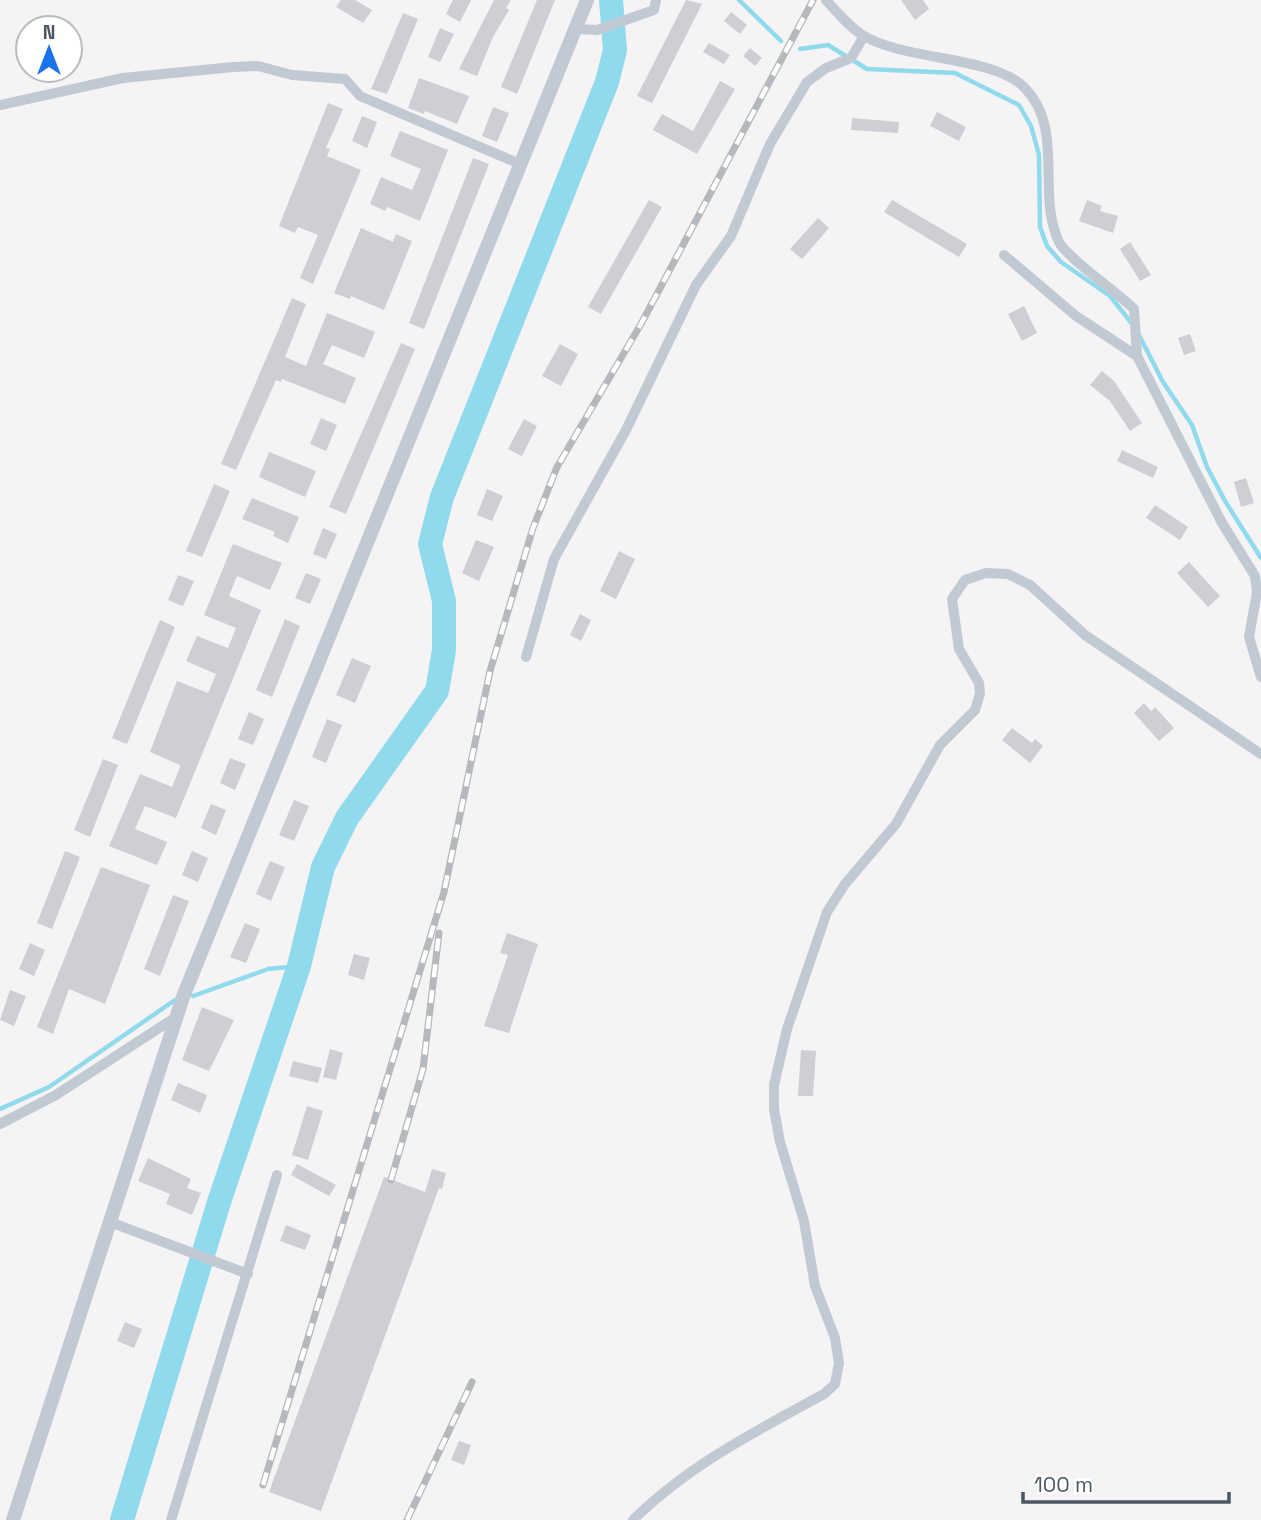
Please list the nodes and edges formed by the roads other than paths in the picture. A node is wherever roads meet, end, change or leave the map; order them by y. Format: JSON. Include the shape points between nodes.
{"nodes":[{"id":1,"x":587,"y":0,"type":"edge"},
{"id":2,"x":656,"y":0,"type":"edge"},
{"id":3,"x":825,"y":0,"type":"edge"},
{"id":4,"x":575,"y":29,"type":"junction"},
{"id":5,"x":864,"y":36,"type":"junction"},
{"id":6,"x":0,"y":105,"type":"edge"},
{"id":7,"x":520,"y":164,"type":"junction"},
{"id":8,"x":1004,"y":255,"type":"dead end"},
{"id":9,"x":1137,"y":356,"type":"junction"},
{"id":10,"x":526,"y":657,"type":"dead end"},
{"id":11,"x":1261,"y":677,"type":"edge"},
{"id":12,"x":1261,"y":754,"type":"edge"},
{"id":13,"x":176,"y":1017,"type":"junction"},
{"id":14,"x":0,"y":1124,"type":"edge"},
{"id":15,"x":277,"y":1175,"type":"dead end"},
{"id":16,"x":110,"y":1222,"type":"junction"},
{"id":17,"x":248,"y":1274,"type":"junction"},
{"id":18,"x":13,"y":1520,"type":"edge"},
{"id":19,"x":171,"y":1520,"type":"edge"},
{"id":20,"x":633,"y":1520,"type":"edge"}],
"edges":[{"from":1,"to":4,"type":"street"},
{"from":2,"to":4,"type":"street","via":[[654,10],[597,30]]},
{"from":3,"to":5,"type":"street"},
{"from":4,"to":7,"type":"street"},
{"from":5,"to":9,"type":"street","via":[[898,50],[996,72],[1023,86],[1036,102],[1043,124],[1053,221],[1060,244],[1134,309]]},
{"from":5,"to":10,"type":"street","via":[[851,58],[807,82],[771,144],[730,236],[696,285],[626,429],[554,559]]},
{"from":6,"to":7,"type":"street","via":[[123,78],[258,66],[292,75],[345,79],[360,96]]},
{"from":7,"to":13,"type":"street"},
{"from":8,"to":9,"type":"street","via":[[1076,316]]},
{"from":9,"to":11,"type":"street","via":[[1222,523],[1255,576],[1250,637]]},
{"from":12,"to":20,"type":"street","via":[[1085,635],[1030,585],[1008,574],[986,573],[965,580],[952,599],[953,625],[958,649],[979,683],[975,710],[940,745],[896,824],[827,912],[791,1017],[774,1085],[780,1142],[804,1222],[815,1286],[835,1338],[839,1363],[835,1384],[678,1478]]},
{"from":13,"to":14,"type":"street","via":[[56,1095]]},
{"from":13,"to":16,"type":"street"},
{"from":15,"to":17,"type":"street"},
{"from":16,"to":17,"type":"street"},
{"from":16,"to":18,"type":"street"},
{"from":17,"to":19,"type":"street"}]}
